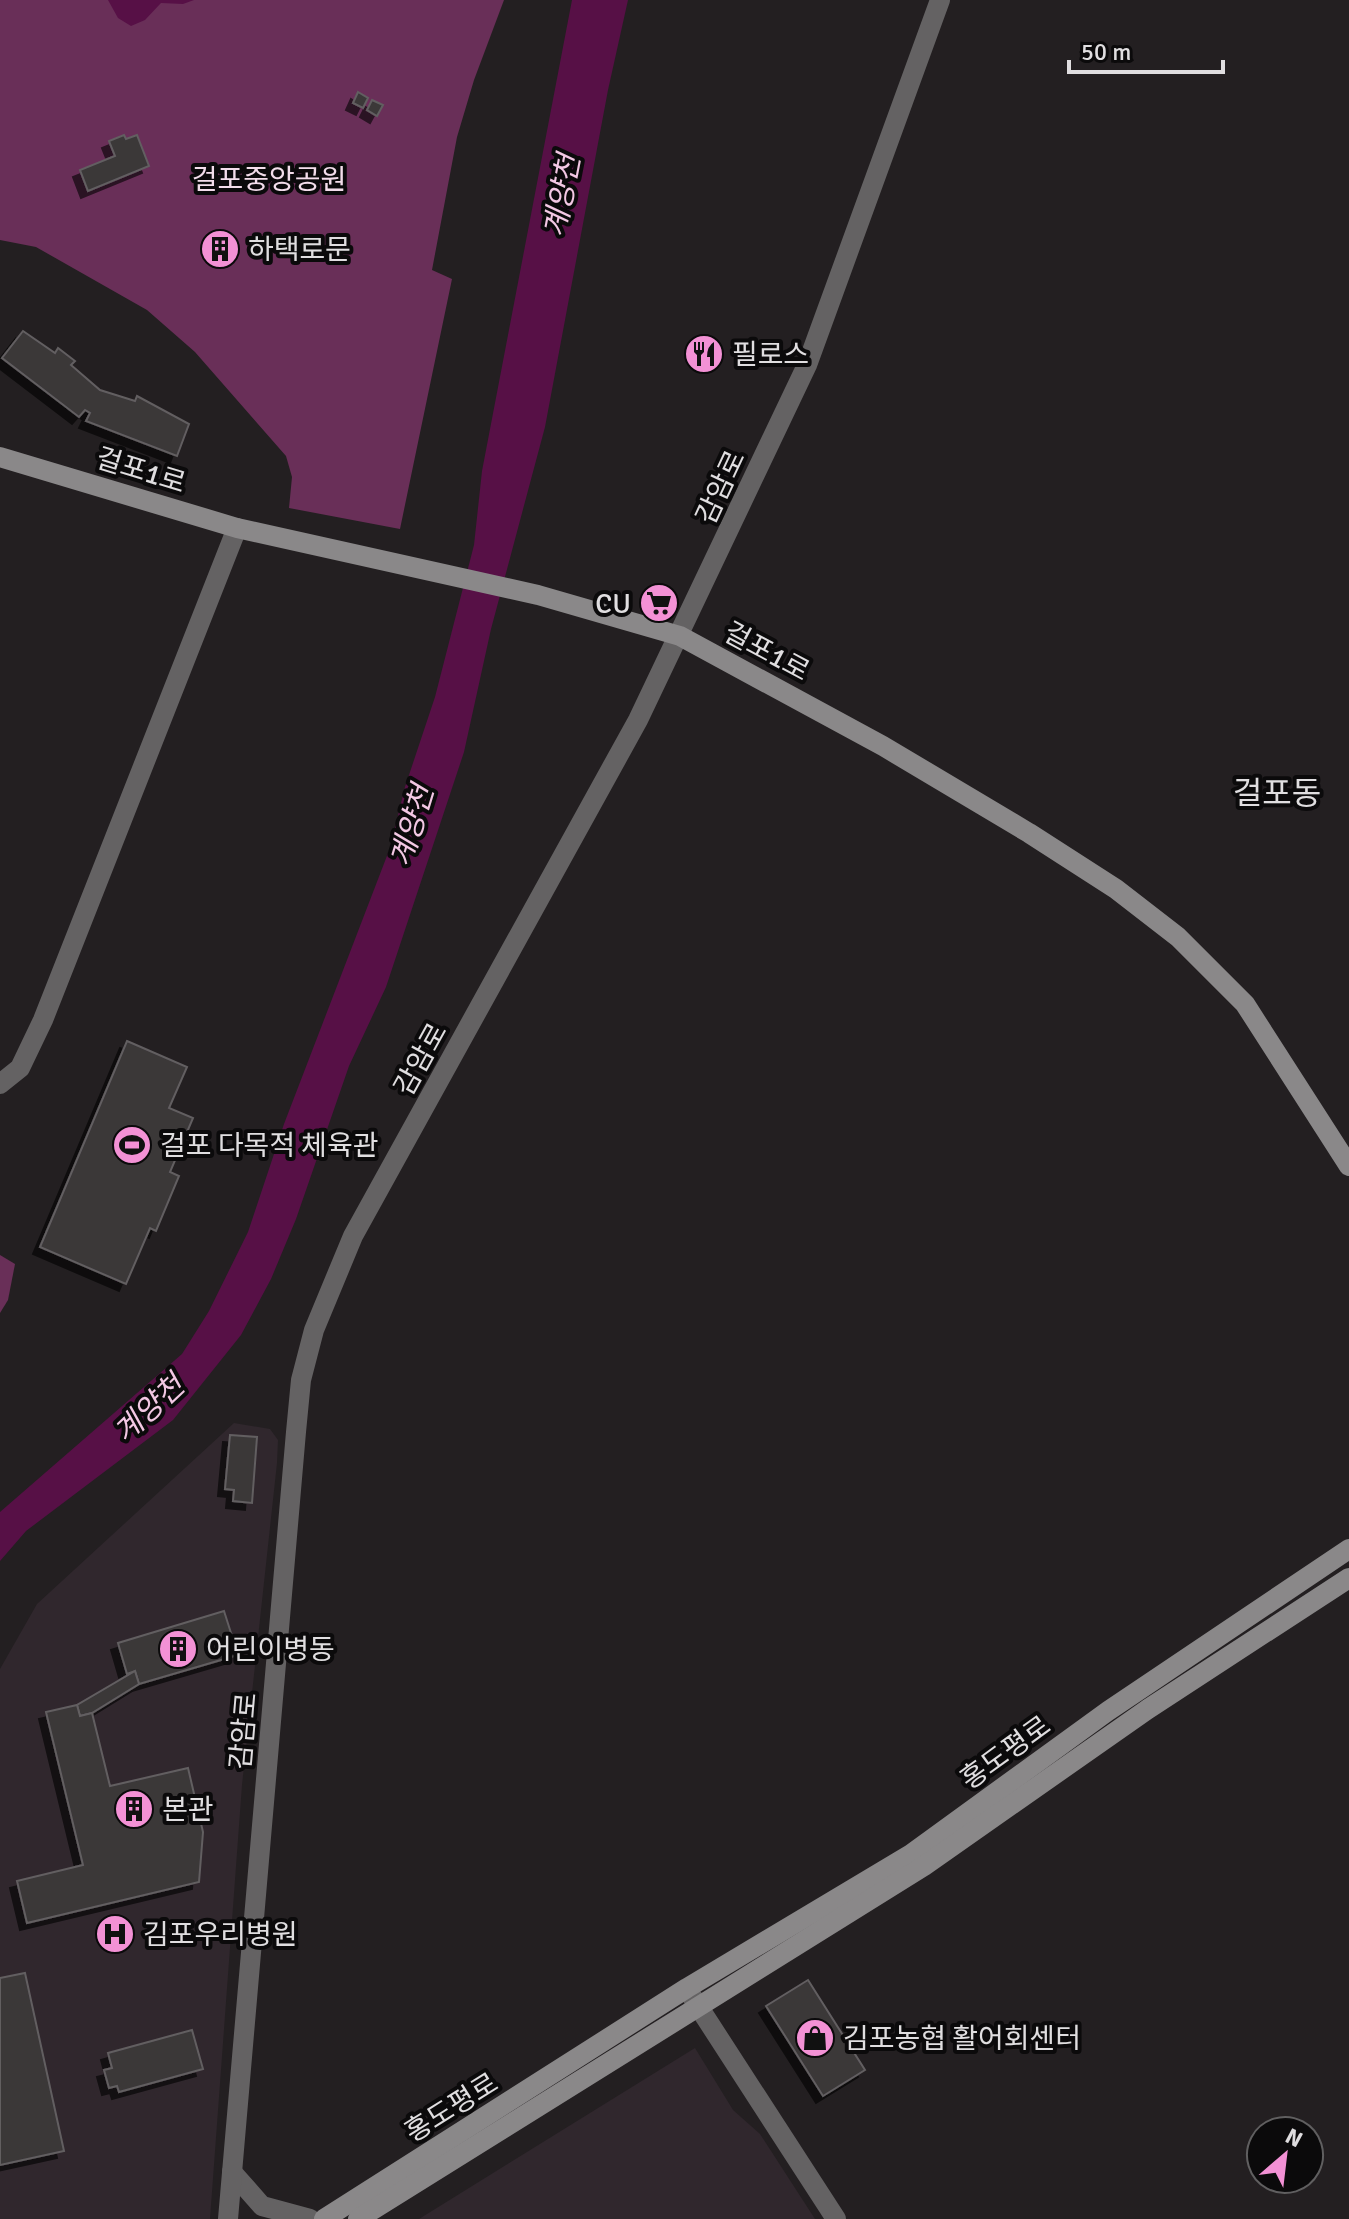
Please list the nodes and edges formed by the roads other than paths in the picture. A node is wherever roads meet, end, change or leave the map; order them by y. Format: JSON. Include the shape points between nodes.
{"nodes":[{"id":1,"x":940,"y":0,"type":"edge"},
{"id":2,"x":0,"y":457,"type":"edge"},
{"id":3,"x":237,"y":528,"type":"junction"},
{"id":4,"x":680,"y":636,"type":"junction"},
{"id":5,"x":0,"y":1084,"type":"edge"},
{"id":6,"x":1349,"y":1166,"type":"edge"},
{"id":7,"x":1349,"y":1549,"type":"edge"},
{"id":8,"x":1349,"y":1578,"type":"edge"},
{"id":9,"x":692,"y":1997,"type":"junction"},
{"id":10,"x":232,"y":2172,"type":"junction"},
{"id":11,"x":228,"y":2219,"type":"edge"},
{"id":12,"x":310,"y":2219,"type":"edge"},
{"id":13,"x":324,"y":2219,"type":"edge"},
{"id":14,"x":358,"y":2219,"type":"edge"},
{"id":15,"x":836,"y":2219,"type":"edge"}],
"edges":[{"from":1,"to":4,"type":"street","name":"감암로","via":[[807,365]]},
{"from":2,"to":3,"type":"street","name":"걸포1로"},
{"from":3,"to":4,"type":"street","name":"걸포1로","via":[[538,595]]},
{"from":3,"to":5,"type":"street","via":[[43,1020],[20,1068]]},
{"from":4,"to":6,"type":"street","name":"걸포1로","via":[[1029,833],[1178,937],[1245,1004]]},
{"from":4,"to":10,"type":"street","name":"감암로","via":[[353,1236],[314,1330],[297,1419]]},
{"from":7,"to":9,"type":"street","name":"홍도평로","via":[[1108,1711],[911,1854]]},
{"from":8,"to":9,"type":"street","name":"홍도평로","via":[[1148,1709],[924,1866]]},
{"from":9,"to":13,"type":"street","name":"홍도평로"},
{"from":9,"to":14,"type":"street","name":"홍도평로"},
{"from":9,"to":15,"type":"street"},
{"from":10,"to":11,"type":"street","name":"감암로"},
{"from":10,"to":12,"type":"street","via":[[262,2206]]}]}
